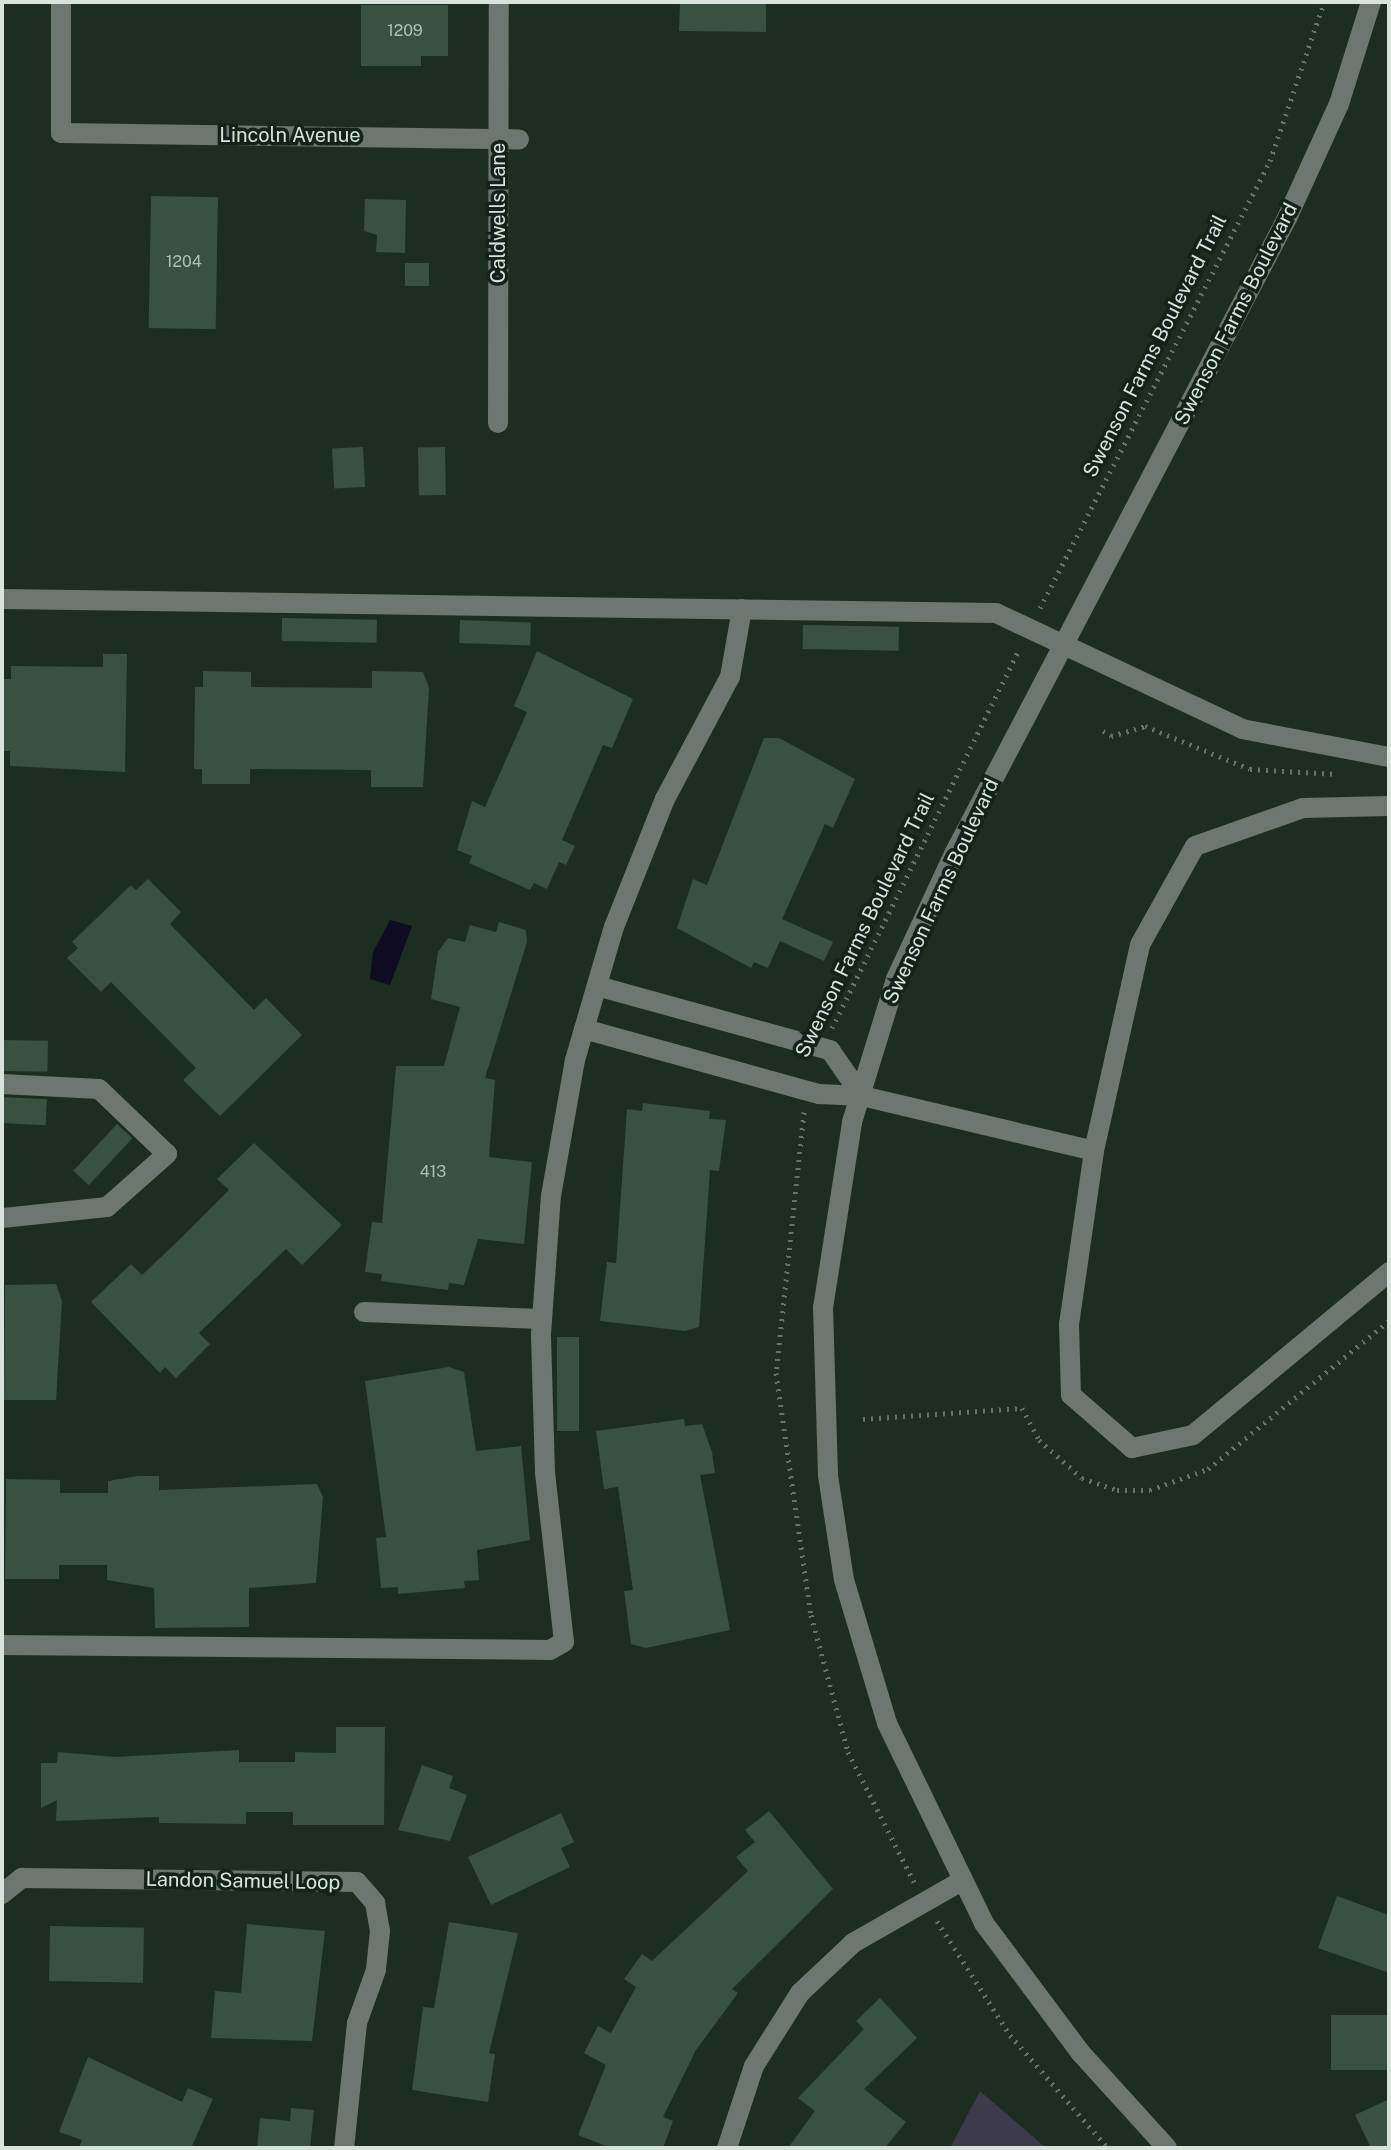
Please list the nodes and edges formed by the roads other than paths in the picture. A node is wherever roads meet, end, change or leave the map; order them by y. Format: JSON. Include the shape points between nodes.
{"nodes":[{"id":1,"x":61,"y":2,"type":"edge"},
{"id":2,"x":499,"y":2,"type":"edge"},
{"id":3,"x":1371,"y":2,"type":"edge"},
{"id":4,"x":498,"y":136,"type":"junction"},
{"id":5,"x":519,"y":139,"type":"dead end"},
{"id":6,"x":498,"y":423,"type":"dead end"},
{"id":7,"x":2,"y":599,"type":"edge"},
{"id":8,"x":742,"y":609,"type":"junction"},
{"id":9,"x":1064,"y":642,"type":"junction"},
{"id":10,"x":1389,"y":757,"type":"edge"},
{"id":11,"x":1389,"y":806,"type":"edge"},
{"id":12,"x":597,"y":986,"type":"junction"},
{"id":13,"x":584,"y":1029,"type":"junction"},
{"id":14,"x":2,"y":1084,"type":"edge"},
{"id":15,"x":862,"y":1096,"type":"junction"},
{"id":16,"x":1094,"y":1151,"type":"junction"},
{"id":17,"x":2,"y":1218,"type":"edge"},
{"id":18,"x":1389,"y":1272,"type":"edge"},
{"id":19,"x":364,"y":1312,"type":"dead end"},
{"id":20,"x":541,"y":1319,"type":"junction"},
{"id":21,"x":2,"y":1645,"type":"edge"},
{"id":22,"x":960,"y":1882,"type":"junction"},
{"id":23,"x":2,"y":1894,"type":"edge"},
{"id":24,"x":344,"y":2148,"type":"edge"},
{"id":25,"x":727,"y":2148,"type":"edge"},
{"id":26,"x":1167,"y":2148,"type":"edge"}],
"edges":[{"from":1,"to":4,"type":"street","name":"Lincoln Avenue","via":[[61,133]]},
{"from":2,"to":4,"type":"street","name":"Caldwells Lane"},
{"from":3,"to":9,"type":"street","name":"Swenson Farms Boulevard","via":[[1339,104],[1287,218]]},
{"from":4,"to":5,"type":"street","name":"Lincoln Avenue"},
{"from":4,"to":6,"type":"street","name":"Caldwells Lane"},
{"from":7,"to":8,"type":"street"},
{"from":8,"to":9,"type":"street","via":[[996,613]]},
{"from":8,"to":12,"type":"street","via":[[730,677],[665,799]]},
{"from":9,"to":10,"type":"street","via":[[1242,729]]},
{"from":9,"to":15,"type":"street","name":"Swenson Farms Boulevard","via":[[896,979]]},
{"from":11,"to":16,"type":"street","via":[[1303,808],[1195,846],[1140,945]]},
{"from":12,"to":13,"type":"street"},
{"from":12,"to":15,"type":"street","via":[[823,1048]]},
{"from":13,"to":15,"type":"street","via":[[808,1091]]},
{"from":13,"to":20,"type":"street","via":[[551,1196]]},
{"from":14,"to":17,"type":"street","via":[[99,1089],[167,1154],[99,1210]]},
{"from":15,"to":16,"type":"street"},
{"from":15,"to":22,"type":"street","name":"Swenson Farms Boulevard","via":[[836,1199],[823,1308],[828,1475],[844,1580],[883,1711]]},
{"from":16,"to":18,"type":"street","via":[[1069,1324],[1071,1395],[1132,1448],[1193,1435]]},
{"from":19,"to":20,"type":"street"},
{"from":20,"to":21,"type":"street","via":[[545,1472],[567,1629],[550,1650]]},
{"from":22,"to":25,"type":"street","via":[[853,1943],[800,1993],[754,2066]]},
{"from":22,"to":26,"type":"street","name":"Swenson Farms Boulevard","via":[[1028,1988]]},
{"from":23,"to":24,"type":"street","name":"Landon Samuel Loop","via":[[22,1878],[357,1882],[375,1903],[380,1931],[357,2023]]}]}
